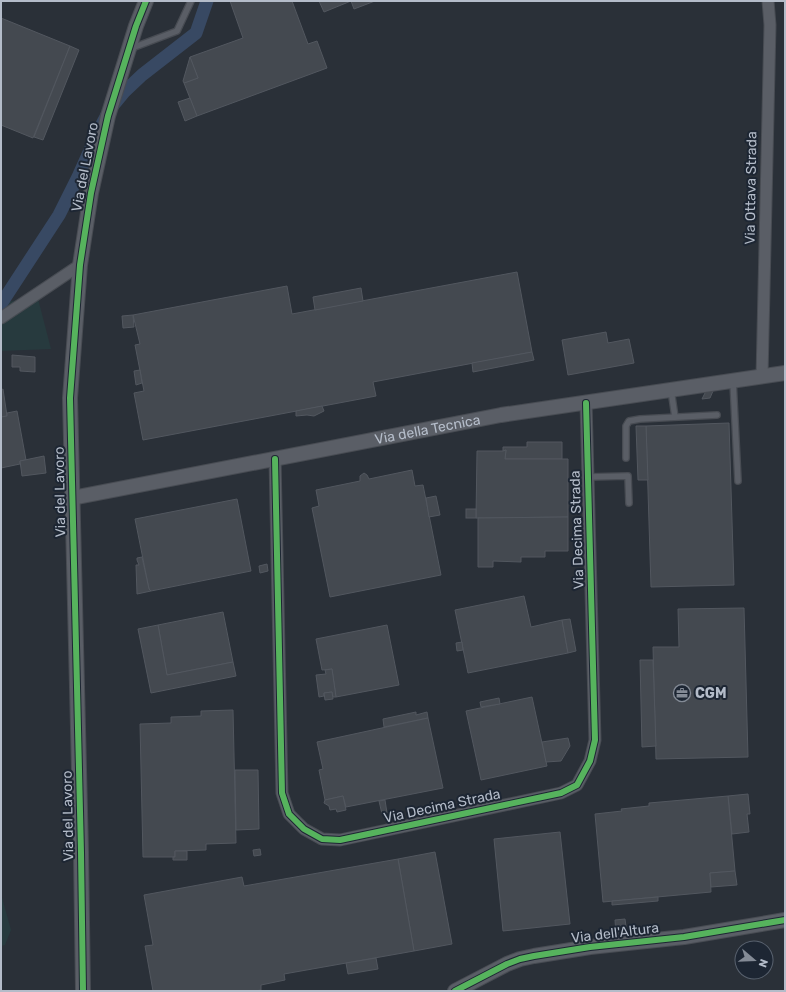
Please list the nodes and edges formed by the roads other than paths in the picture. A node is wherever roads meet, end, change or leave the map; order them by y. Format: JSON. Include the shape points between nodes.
{"nodes":[{"id":1,"x":146,"y":1,"type":"edge"},
{"id":2,"x":191,"y":1,"type":"edge"},
{"id":3,"x":768,"y":1,"type":"edge"},
{"id":4,"x":129,"y":48,"type":"junction"},
{"id":5,"x":80,"y":265,"type":"junction"},
{"id":6,"x":1,"y":318,"type":"edge"},
{"id":7,"x":785,"y":373,"type":"edge"},
{"id":8,"x":762,"y":377,"type":"junction"},
{"id":9,"x":733,"y":381,"type":"junction"},
{"id":10,"x":671,"y":390,"type":"junction"},
{"id":11,"x":586,"y":403,"type":"junction"},
{"id":12,"x":717,"y":415,"type":"dead end"},
{"id":13,"x":675,"y":417,"type":"junction"},
{"id":14,"x":626,"y":458,"type":"dead end"},
{"id":15,"x":274,"y":459,"type":"junction"},
{"id":16,"x":588,"y":477,"type":"junction"},
{"id":17,"x":738,"y":480,"type":"dead end"},
{"id":18,"x":72,"y":498,"type":"junction"},
{"id":19,"x":629,"y":503,"type":"dead end"},
{"id":20,"x":785,"y":920,"type":"edge"},
{"id":21,"x":83,"y":991,"type":"edge"},
{"id":22,"x":455,"y":991,"type":"edge"}],
"edges":[{"from":1,"to":4,"type":"street","name":"Via del Lavoro"},
{"from":2,"to":4,"type":"lane","via":[[177,31]]},
{"from":3,"to":8,"type":"street","name":"Via Ottava Strada","via":[[770,25]]},
{"from":4,"to":5,"type":"street","name":"Via del Lavoro","via":[[108,116],[91,193]]},
{"from":5,"to":6,"type":"street"},
{"from":5,"to":18,"type":"street","name":"Via del Lavoro","via":[[70,398]]},
{"from":7,"to":8,"type":"street","name":"Via della Tecnica"},
{"from":8,"to":9,"type":"street","name":"Via della Tecnica"},
{"from":9,"to":10,"type":"street","name":"Via della Tecnica"},
{"from":9,"to":17,"type":"lane"},
{"from":10,"to":11,"type":"street","name":"Via della Tecnica"},
{"from":10,"to":13,"type":"lane"},
{"from":11,"to":15,"type":"street","name":"Via della Tecnica","via":[[501,415]]},
{"from":11,"to":16,"type":"street","name":"Via Decima Strada"},
{"from":12,"to":13,"type":"lane"},
{"from":13,"to":14,"type":"lane","via":[[630,421],[626,426]]},
{"from":15,"to":16,"type":"street","name":"Via Decima Strada","via":[[282,793],[289,814],[304,829],[322,839],[340,840],[561,793],[577,785],[590,761],[595,740]]},
{"from":15,"to":18,"type":"street","name":"Via della Tecnica"},
{"from":16,"to":19,"type":"lane","via":[[628,476]]},
{"from":18,"to":21,"type":"street","name":"Via del Lavoro"},
{"from":20,"to":22,"type":"street","name":"Via dell'Altura","via":[[684,937],[590,947],[520,959]]}]}
